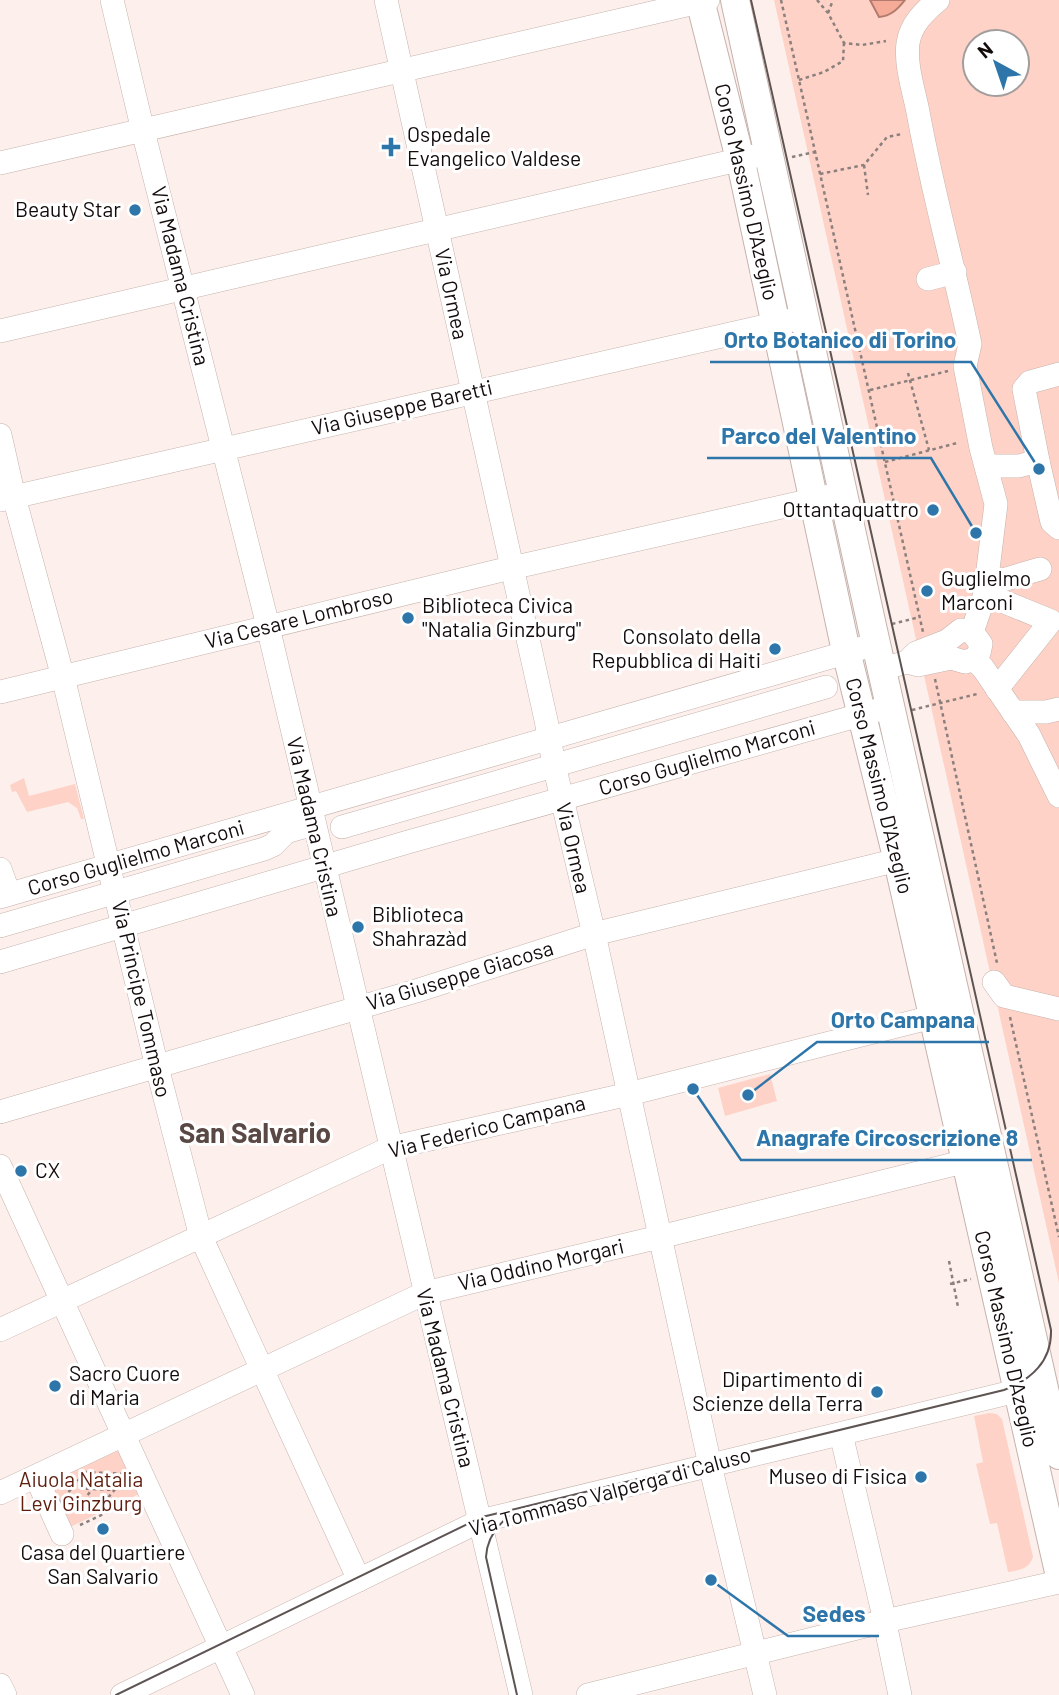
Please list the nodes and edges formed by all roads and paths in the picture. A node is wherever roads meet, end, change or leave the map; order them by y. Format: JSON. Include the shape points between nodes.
{"nodes":[{"id":1,"x":113,"y":0,"type":"edge"},
{"id":2,"x":386,"y":0,"type":"edge"},
{"id":3,"x":735,"y":0,"type":"edge"},
{"id":4,"x":781,"y":0,"type":"edge"},
{"id":5,"x":817,"y":0,"type":"edge"},
{"id":6,"x":833,"y":0,"type":"edge"},
{"id":7,"x":937,"y":0,"type":"edge"},
{"id":8,"x":703,"y":1,"type":"edge"},
{"id":9,"x":828,"y":13,"type":"junction"},
{"id":10,"x":887,"y":41,"type":"dead end"},
{"id":11,"x":844,"y":43,"type":"junction"},
{"id":12,"x":401,"y":70,"type":"junction"},
{"id":13,"x":799,"y":80,"type":"junction"},
{"id":14,"x":143,"y":131,"type":"junction"},
{"id":15,"x":910,"y":136,"type":"dead end"},
{"id":16,"x":769,"y":152,"type":"junction"},
{"id":17,"x":740,"y":159,"type":"junction"},
{"id":18,"x":0,"y":163,"type":"edge"},
{"id":19,"x":864,"y":165,"type":"junction"},
{"id":20,"x":820,"y":174,"type":"junction"},
{"id":21,"x":867,"y":195,"type":"dead end"},
{"id":22,"x":436,"y":229,"type":"junction"},
{"id":23,"x":955,"y":272,"type":"junction"},
{"id":24,"x":928,"y":279,"type":"dead end"},
{"id":25,"x":184,"y":289,"type":"junction"},
{"id":26,"x":805,"y":317,"type":"junction"},
{"id":27,"x":776,"y":323,"type":"junction"},
{"id":28,"x":0,"y":331,"type":"edge"},
{"id":29,"x":965,"y":366,"type":"junction"},
{"id":30,"x":908,"y":373,"type":"dead end"},
{"id":31,"x":1059,"y":374,"type":"edge"},
{"id":32,"x":910,"y":380,"type":"junction"},
{"id":33,"x":868,"y":390,"type":"junction"},
{"id":34,"x":472,"y":391,"type":"junction"},
{"id":35,"x":0,"y":435,"type":"edge"},
{"id":36,"x":957,"y":443,"type":"dead end"},
{"id":37,"x":929,"y":450,"type":"junction"},
{"id":38,"x":225,"y":451,"type":"junction"},
{"id":39,"x":1038,"y":461,"type":"junction"},
{"id":40,"x":885,"y":462,"type":"junction"},
{"id":41,"x":987,"y":466,"type":"junction"},
{"id":42,"x":843,"y":493,"type":"junction"},
{"id":43,"x":7,"y":498,"type":"edge"},
{"id":44,"x":813,"y":499,"type":"junction"},
{"id":45,"x":1059,"y":528,"type":"edge"},
{"id":46,"x":512,"y":568,"type":"junction"},
{"id":47,"x":1040,"y":569,"type":"dead end"},
{"id":48,"x":986,"y":590,"type":"junction"},
{"id":49,"x":1055,"y":620,"type":"edge"},
{"id":50,"x":268,"y":627,"type":"junction"},
{"id":51,"x":972,"y":632,"type":"junction"},
{"id":52,"x":846,"y":651,"type":"junction"},
{"id":53,"x":939,"y":653,"type":"junction"},
{"id":54,"x":889,"y":658,"type":"junction"},
{"id":55,"x":974,"y":659,"type":"junction"},
{"id":56,"x":63,"y":677,"type":"junction"},
{"id":57,"x":826,"y":687,"type":"dead end"},
{"id":58,"x":991,"y":690,"type":"junction"},
{"id":59,"x":0,"y":692,"type":"edge"},
{"id":60,"x":941,"y":703,"type":"junction"},
{"id":61,"x":904,"y":708,"type":"junction"},
{"id":62,"x":1059,"y":709,"type":"edge"},
{"id":63,"x":1013,"y":712,"type":"junction"},
{"id":64,"x":861,"y":715,"type":"junction"},
{"id":65,"x":548,"y":737,"type":"junction"},
{"id":66,"x":554,"y":765,"type":"junction"},
{"id":67,"x":1059,"y":796,"type":"edge"},
{"id":68,"x":562,"y":799,"type":"junction"},
{"id":69,"x":311,"y":816,"type":"junction"},
{"id":70,"x":342,"y":827,"type":"dead end"},
{"id":71,"x":274,"y":845,"type":"junction"},
{"id":72,"x":911,"y":857,"type":"junction"},
{"id":73,"x":108,"y":866,"type":"junction"},
{"id":74,"x":323,"y":867,"type":"junction"},
{"id":75,"x":0,"y":869,"type":"edge"},
{"id":76,"x":116,"y":892,"type":"junction"},
{"id":77,"x":5,"y":896,"type":"edge"},
{"id":78,"x":153,"y":917,"type":"junction"},
{"id":79,"x":124,"y":925,"type":"junction"},
{"id":80,"x":0,"y":926,"type":"edge"},
{"id":81,"x":594,"y":934,"type":"junction"},
{"id":82,"x":0,"y":962,"type":"edge"},
{"id":83,"x":999,"y":989,"type":"junction"},
{"id":84,"x":356,"y":1007,"type":"junction"},
{"id":85,"x":1059,"y":1009,"type":"edge"},
{"id":86,"x":960,"y":1010,"type":"junction"},
{"id":87,"x":932,"y":1017,"type":"junction"},
{"id":88,"x":157,"y":1067,"type":"junction"},
{"id":89,"x":629,"y":1094,"type":"junction"},
{"id":90,"x":0,"y":1112,"type":"edge"},
{"id":91,"x":390,"y":1148,"type":"junction"},
{"id":92,"x":993,"y":1155,"type":"junction"},
{"id":93,"x":965,"y":1161,"type":"junction"},
{"id":94,"x":0,"y":1166,"type":"edge"},
{"id":95,"x":1057,"y":1219,"type":"edge"},
{"id":96,"x":661,"y":1236,"type":"junction"},
{"id":97,"x":201,"y":1237,"type":"junction"},
{"id":98,"x":1059,"y":1237,"type":"edge"},
{"id":99,"x":949,"y":1261,"type":"dead end"},
{"id":100,"x":975,"y":1278,"type":"dead end"},
{"id":101,"x":952,"y":1284,"type":"junction"},
{"id":102,"x":425,"y":1293,"type":"junction"},
{"id":103,"x":61,"y":1300,"type":"junction"},
{"id":104,"x":958,"y":1307,"type":"dead end"},
{"id":105,"x":0,"y":1330,"type":"edge"},
{"id":106,"x":262,"y":1368,"type":"junction"},
{"id":107,"x":1030,"y":1388,"type":"junction"},
{"id":108,"x":841,"y":1434,"type":"junction"},
{"id":109,"x":124,"y":1435,"type":"junction"},
{"id":110,"x":1059,"y":1455,"type":"edge"},
{"id":111,"x":710,"y":1465,"type":"junction"},
{"id":112,"x":105,"y":1473,"type":"junction"},
{"id":113,"x":36,"y":1476,"type":"junction"},
{"id":114,"x":72,"y":1488,"type":"junction"},
{"id":115,"x":92,"y":1489,"type":"junction"},
{"id":116,"x":114,"y":1490,"type":"junction"},
{"id":117,"x":150,"y":1492,"type":"junction"},
{"id":118,"x":0,"y":1493,"type":"edge"},
{"id":119,"x":79,"y":1506,"type":"junction"},
{"id":120,"x":101,"y":1506,"type":"junction"},
{"id":121,"x":104,"y":1514,"type":"junction"},
{"id":122,"x":480,"y":1521,"type":"junction"},
{"id":123,"x":62,"y":1534,"type":"joint"},
{"id":124,"x":1059,"y":1572,"type":"edge"},
{"id":125,"x":359,"y":1580,"type":"junction"},
{"id":126,"x":1059,"y":1582,"type":"edge"},
{"id":127,"x":885,"y":1621,"type":"junction"},
{"id":128,"x":220,"y":1647,"type":"junction"},
{"id":129,"x":755,"y":1653,"type":"junction"},
{"id":130,"x":0,"y":1685,"type":"edge"},
{"id":131,"x":5,"y":1695,"type":"edge"},
{"id":132,"x":122,"y":1695,"type":"edge"},
{"id":133,"x":243,"y":1695,"type":"edge"},
{"id":134,"x":521,"y":1695,"type":"edge"},
{"id":135,"x":588,"y":1695,"type":"edge"},
{"id":136,"x":765,"y":1695,"type":"edge"},
{"id":137,"x":900,"y":1695,"type":"edge"}],
"edges":[{"from":1,"to":14,"type":"street","name":"Via Madama Cristina"},
{"from":2,"to":12,"type":"street","name":"Via Ormea"},
{"from":3,"to":16,"type":"main road","name":"Corso Massimo D'Azeglio"},
{"from":4,"to":13,"type":"path"},
{"from":5,"to":9,"type":"path"},
{"from":6,"to":9,"type":"path"},
{"from":7,"to":23,"type":"street","via":[[910,33],[909,64]]},
{"from":8,"to":12,"type":"street"},
{"from":8,"to":17,"type":"main road","name":"Corso Massimo D'Azeglio"},
{"from":9,"to":11,"type":"path"},
{"from":10,"to":11,"type":"path"},
{"from":11,"to":13,"type":"path","via":[[843,61]]},
{"from":12,"to":14,"type":"street"},
{"from":12,"to":22,"type":"street","name":"Via Ormea"},
{"from":13,"to":20,"type":"path"},
{"from":14,"to":18,"type":"street"},
{"from":14,"to":25,"type":"street","name":"Via Madama Cristina"},
{"from":15,"to":19,"type":"path","via":[[887,137]]},
{"from":16,"to":17,"type":"street"},
{"from":16,"to":26,"type":"main road","name":"Corso Massimo D'Azeglio"},
{"from":17,"to":22,"type":"street"},
{"from":17,"to":27,"type":"main road","name":"Corso Massimo D'Azeglio"},
{"from":19,"to":20,"type":"path"},
{"from":19,"to":21,"type":"path"},
{"from":20,"to":33,"type":"path"},
{"from":22,"to":25,"type":"street"},
{"from":22,"to":34,"type":"street","name":"Via Ormea"},
{"from":23,"to":24,"type":"street"},
{"from":23,"to":29,"type":"street","via":[[970,344]]},
{"from":25,"to":28,"type":"street"},
{"from":25,"to":38,"type":"street","name":"Via Madama Cristina"},
{"from":26,"to":27,"type":"street","name":"Via Giuseppe Baretti"},
{"from":26,"to":42,"type":"main road","name":"Corso Massimo D'Azeglio"},
{"from":27,"to":34,"type":"street","name":"Via Giuseppe Baretti"},
{"from":27,"to":44,"type":"main road","name":"Corso Massimo D'Azeglio"},
{"from":29,"to":32,"type":"path"},
{"from":29,"to":41,"type":"street"},
{"from":30,"to":32,"type":"path"},
{"from":31,"to":39,"type":"street","via":[[1030,382],[1024,389]]},
{"from":32,"to":33,"type":"path"},
{"from":32,"to":37,"type":"path"},
{"from":33,"to":40,"type":"path"},
{"from":34,"to":38,"type":"street","name":"Via Giuseppe Baretti"},
{"from":34,"to":46,"type":"street","name":"Via Ormea"},
{"from":35,"to":43,"type":"street","name":"Via Principe Tommaso"},
{"from":36,"to":37,"type":"path"},
{"from":37,"to":40,"type":"path"},
{"from":38,"to":43,"type":"street","name":"Via Giuseppe Baretti"},
{"from":38,"to":50,"type":"street","name":"Via Madama Cristina"},
{"from":39,"to":41,"type":"street"},
{"from":39,"to":45,"type":"street","via":[[1052,522]]},
{"from":40,"to":53,"type":"path"},
{"from":41,"to":48,"type":"street","via":[[996,504]]},
{"from":42,"to":44,"type":"street","name":"Via Cesare Lombroso"},
{"from":42,"to":54,"type":"main road","name":"Corso Massimo D'Azeglio"},
{"from":43,"to":56,"type":"street","name":"Via Principe Tommaso"},
{"from":44,"to":46,"type":"street","name":"Via Cesare Lombroso"},
{"from":44,"to":52,"type":"main road","name":"Corso Massimo D'Azeglio"},
{"from":46,"to":50,"type":"street","name":"Via Cesare Lombroso"},
{"from":46,"to":65,"type":"street","name":"Via Ormea"},
{"from":47,"to":48,"type":"street"},
{"from":48,"to":49,"type":"street"},
{"from":48,"to":51,"type":"street"},
{"from":49,"to":58,"type":"street"},
{"from":50,"to":56,"type":"street","name":"Via Cesare Lombroso"},
{"from":50,"to":69,"type":"street","name":"Via Madama Cristina"},
{"from":51,"to":53,"type":"street","via":[[956,632]]},
{"from":51,"to":55,"type":"street","via":[[981,644]]},
{"from":52,"to":54,"type":"street","name":"Corso Guglielmo Marconi"},
{"from":52,"to":64,"type":"main road","name":"Corso Massimo D'Azeglio"},
{"from":52,"to":65,"type":"street","name":"Corso Guglielmo Marconi"},
{"from":53,"to":54,"type":"street","name":"Corso Guglielmo Marconi","via":[[918,665]]},
{"from":53,"to":55,"type":"street","name":"Corso Guglielmo Marconi","via":[[965,662]]},
{"from":53,"to":60,"type":"path"},
{"from":54,"to":61,"type":"main road","name":"Corso Massimo D'Azeglio"},
{"from":55,"to":58,"type":"street"},
{"from":56,"to":59,"type":"street","name":"Via Cesare Lombroso"},
{"from":56,"to":73,"type":"street","name":"Via Principe Tommaso"},
{"from":57,"to":66,"type":"street"},
{"from":58,"to":60,"type":"path"},
{"from":58,"to":63,"type":"street"},
{"from":60,"to":61,"type":"path"},
{"from":60,"to":83,"type":"path"},
{"from":61,"to":64,"type":"street","name":"Corso Guglielmo Marconi"},
{"from":61,"to":72,"type":"main road","name":"Corso Massimo D'Azeglio"},
{"from":62,"to":63,"type":"street"},
{"from":63,"to":67,"type":"street"},
{"from":64,"to":68,"type":"street","name":"Corso Guglielmo Marconi"},
{"from":64,"to":72,"type":"main road","name":"Corso Massimo D'Azeglio"},
{"from":65,"to":66,"type":"street","name":"Via Ormea"},
{"from":65,"to":69,"type":"street","name":"Corso Guglielmo Marconi"},
{"from":66,"to":68,"type":"street","name":"Via Ormea"},
{"from":66,"to":70,"type":"street"},
{"from":68,"to":74,"type":"street","name":"Corso Guglielmo Marconi"},
{"from":68,"to":81,"type":"street","name":"Via Ormea"},
{"from":69,"to":71,"type":"street","name":"Corso Guglielmo Marconi"},
{"from":69,"to":73,"type":"street","name":"Corso Guglielmo Marconi"},
{"from":69,"to":74,"type":"street","name":"Via Madama Cristina"},
{"from":71,"to":76,"type":"street","name":"Corso Guglielmo Marconi"},
{"from":71,"to":78,"type":"street","via":[[281,863],[272,871],[160,907]]},
{"from":72,"to":81,"type":"street","name":"Via Giuseppe Giacosa"},
{"from":72,"to":86,"type":"main road","name":"Corso Massimo D'Azeglio"},
{"from":72,"to":87,"type":"main road","name":"Corso Massimo D'Azeglio"},
{"from":73,"to":76,"type":"street","name":"Via Principe Tommaso"},
{"from":73,"to":77,"type":"street","name":"Corso Guglielmo Marconi"},
{"from":74,"to":78,"type":"street","name":"Corso Guglielmo Marconi"},
{"from":74,"to":84,"type":"street","name":"Via Madama Cristina"},
{"from":75,"to":77,"type":"street"},
{"from":76,"to":79,"type":"street","name":"Via Principe Tommaso"},
{"from":76,"to":80,"type":"street","name":"Corso Guglielmo Marconi"},
{"from":78,"to":79,"type":"street","name":"Corso Guglielmo Marconi"},
{"from":79,"to":82,"type":"street","name":"Corso Guglielmo Marconi"},
{"from":79,"to":88,"type":"street","name":"Via Principe Tommaso"},
{"from":81,"to":84,"type":"street","name":"Via Giuseppe Giacosa"},
{"from":81,"to":89,"type":"street","name":"Via Ormea"},
{"from":83,"to":85,"type":"street"},
{"from":83,"to":95,"type":"path"},
{"from":84,"to":88,"type":"street","name":"Via Giuseppe Giacosa"},
{"from":84,"to":91,"type":"street","name":"Via Madama Cristina"},
{"from":86,"to":87,"type":"street","name":"Via Federico Campana"},
{"from":86,"to":92,"type":"main road","name":"Corso Massimo D'Azeglio"},
{"from":87,"to":89,"type":"street","name":"Via Federico Campana"},
{"from":87,"to":93,"type":"main road","name":"Corso Massimo D'Azeglio"},
{"from":88,"to":90,"type":"street","name":"Via Giuseppe Giacosa"},
{"from":88,"to":97,"type":"street","name":"Via Principe Tommaso"},
{"from":89,"to":91,"type":"street","name":"Via Federico Campana"},
{"from":89,"to":96,"type":"street","name":"Via Ormea"},
{"from":91,"to":97,"type":"street","name":"Via Federico Campana"},
{"from":91,"to":102,"type":"street","name":"Via Madama Cristina"},
{"from":92,"to":93,"type":"street","name":"Via Oddino Morgari"},
{"from":92,"to":107,"type":"main road","name":"Corso Massimo D'Azeglio"},
{"from":93,"to":96,"type":"street","name":"Via Oddino Morgari"},
{"from":93,"to":107,"type":"main road","name":"Corso Massimo D'Azeglio"},
{"from":94,"to":103,"type":"street"},
{"from":95,"to":98,"type":"path"},
{"from":96,"to":102,"type":"street","name":"Via Oddino Morgari"},
{"from":96,"to":111,"type":"street","name":"Via Ormea"},
{"from":97,"to":103,"type":"street","name":"Via Federico Campana"},
{"from":97,"to":106,"type":"street","name":"Via Principe Tommaso"},
{"from":99,"to":101,"type":"path"},
{"from":100,"to":101,"type":"path"},
{"from":101,"to":104,"type":"path"},
{"from":102,"to":106,"type":"street","name":"Via Oddino Morgari"},
{"from":102,"to":122,"type":"street","name":"Via Madama Cristina"},
{"from":103,"to":105,"type":"street","name":"Via Federico Campana"},
{"from":103,"to":109,"type":"street"},
{"from":106,"to":109,"type":"street","name":"Via Oddino Morgari"},
{"from":106,"to":125,"type":"street","name":"Via Principe Tommaso"},
{"from":107,"to":108,"type":"street","name":"Via Tommaso Valperga di Caluso"},
{"from":107,"to":110,"type":"main road","name":"Corso Massimo D'Azeglio"},
{"from":107,"to":124,"type":"main road","name":"Corso Massimo D'Azeglio"},
{"from":108,"to":111,"type":"street","name":"Via Tommaso Valperga di Caluso"},
{"from":108,"to":127,"type":"street"},
{"from":109,"to":113,"type":"street","name":"Via Oddino Morgari"},
{"from":109,"to":117,"type":"street"},
{"from":111,"to":122,"type":"street","name":"Via Tommaso Valperga di Caluso"},
{"from":111,"to":129,"type":"street","name":"Via Ormea"},
{"from":112,"to":114,"type":"path","via":[[85,1472]]},
{"from":112,"to":115,"type":"path"},
{"from":112,"to":116,"type":"path","via":[[128,1474]]},
{"from":113,"to":118,"type":"street","name":"Via Oddino Morgari"},
{"from":113,"to":123,"type":"street"},
{"from":114,"to":115,"type":"path"},
{"from":114,"to":119,"type":"path","via":[[57,1506]]},
{"from":115,"to":116,"type":"path"},
{"from":115,"to":119,"type":"path"},
{"from":116,"to":120,"type":"path"},
{"from":117,"to":121,"type":"path"},
{"from":117,"to":128,"type":"street"},
{"from":119,"to":120,"type":"path"},
{"from":120,"to":121,"type":"path"},
{"from":121,"to":123,"type":"path"},
{"from":122,"to":125,"type":"street","name":"Via Tommaso Valperga di Caluso"},
{"from":122,"to":134,"type":"street","name":"Via Madama Cristina"},
{"from":125,"to":128,"type":"street","name":"Via Tommaso Valperga di Caluso"},
{"from":126,"to":127,"type":"street"},
{"from":127,"to":129,"type":"street"},
{"from":127,"to":137,"type":"street"},
{"from":128,"to":132,"type":"street","name":"Via Tommaso Valperga di Caluso"},
{"from":128,"to":133,"type":"street"},
{"from":129,"to":135,"type":"street"},
{"from":129,"to":136,"type":"street","name":"Via Ormea"},
{"from":130,"to":131,"type":"street"}]}
